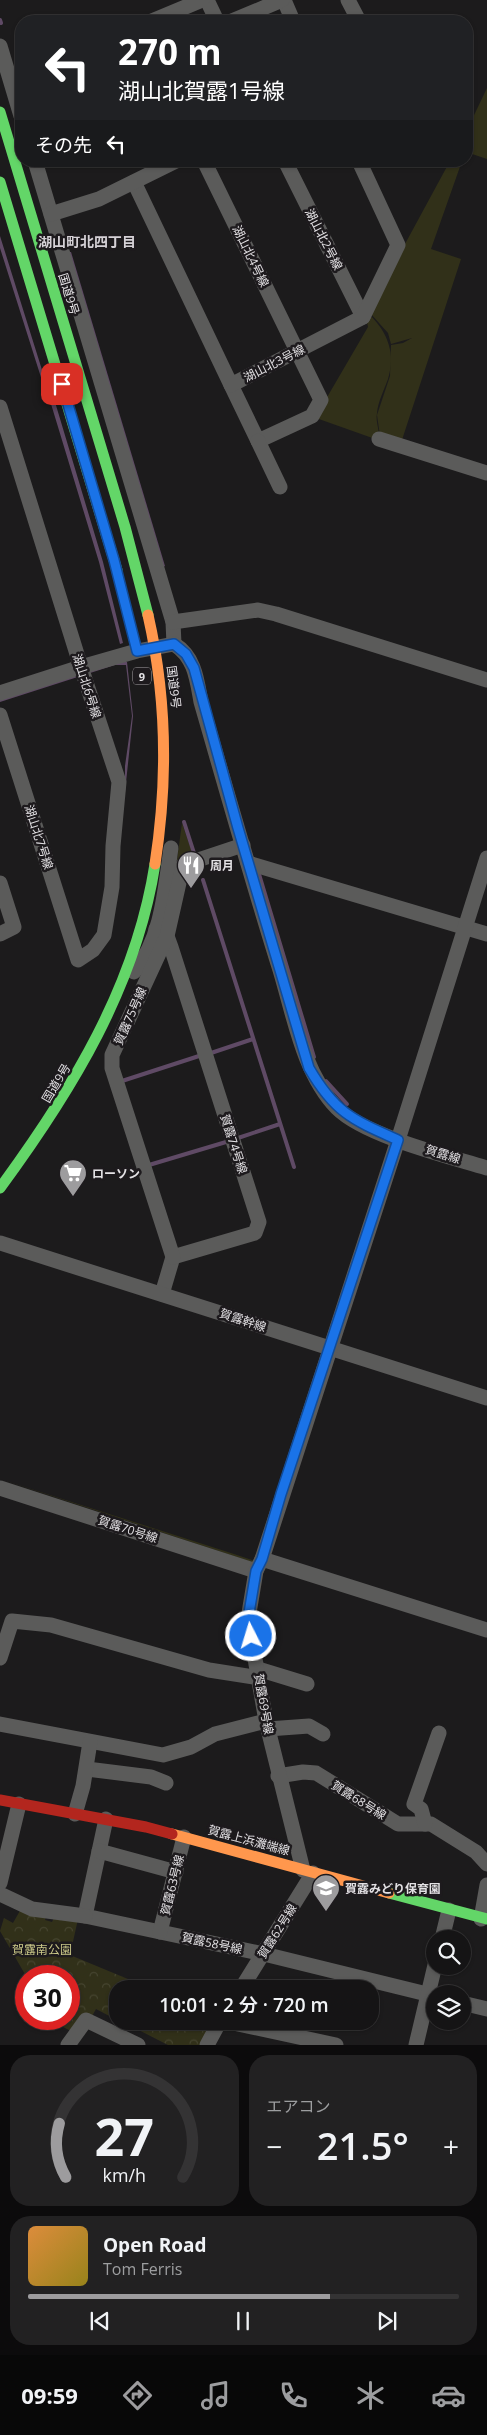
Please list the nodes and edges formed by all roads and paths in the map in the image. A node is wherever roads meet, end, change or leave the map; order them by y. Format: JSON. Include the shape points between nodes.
{"nodes":[{"id":1,"x":202,"y":0,"type":"edge"},
{"id":2,"x":207,"y":0,"type":"edge"},
{"id":3,"x":348,"y":0,"type":"edge"},
{"id":4,"x":287,"y":1,"type":"edge"},
{"id":5,"x":166,"y":15,"type":"edge"},
{"id":6,"x":214,"y":15,"type":"edge"},
{"id":7,"x":248,"y":15,"type":"edge"},
{"id":8,"x":292,"y":15,"type":"edge"},
{"id":9,"x":356,"y":15,"type":"edge"},
{"id":10,"x":0,"y":46,"type":"edge"},
{"id":11,"x":15,"y":75,"type":"edge"},
{"id":12,"x":0,"y":112,"type":"edge"},
{"id":13,"x":15,"y":162,"type":"edge"},
{"id":14,"x":17,"y":167,"type":"edge"},
{"id":15,"x":37,"y":167,"type":"edge"},
{"id":16,"x":164,"y":167,"type":"edge"},
{"id":17,"x":207,"y":167,"type":"edge"},
{"id":18,"x":288,"y":167,"type":"edge"},
{"id":19,"x":362,"y":167,"type":"edge"},
{"id":20,"x":0,"y":182,"type":"edge"},
{"id":21,"x":134,"y":182,"type":"junction"},
{"id":22,"x":51,"y":214,"type":"junction"},
{"id":23,"x":363,"y":317,"type":"junction"},
{"id":24,"x":297,"y":351,"type":"junction"},
{"id":25,"x":231,"y":385,"type":"junction"},
{"id":26,"x":0,"y":407,"type":"edge"},
{"id":27,"x":378,"y":439,"type":"dead end"},
{"id":28,"x":258,"y":441,"type":"junction"},
{"id":29,"x":487,"y":474,"type":"edge"},
{"id":30,"x":280,"y":487,"type":"dead end"},
{"id":31,"x":120,"y":579,"type":"dead end"},
{"id":32,"x":173,"y":622,"type":"junction"},
{"id":33,"x":174,"y":644,"type":"junction"},
{"id":34,"x":154,"y":647,"type":"junction"},
{"id":35,"x":81,"y":667,"type":"junction"},
{"id":36,"x":487,"y":680,"type":"edge"},
{"id":37,"x":0,"y":693,"type":"edge"},
{"id":38,"x":0,"y":715,"type":"edge"},
{"id":39,"x":162,"y":806,"type":"junction"},
{"id":40,"x":243,"y":845,"type":"junction"},
{"id":41,"x":487,"y":858,"type":"edge"},
{"id":42,"x":248,"y":863,"type":"junction"},
{"id":43,"x":173,"y":880,"type":"junction"},
{"id":44,"x":0,"y":883,"type":"edge"},
{"id":45,"x":464,"y":927,"type":"junction"},
{"id":46,"x":162,"y":932,"type":"junction"},
{"id":47,"x":0,"y":934,"type":"edge"},
{"id":48,"x":487,"y":934,"type":"edge"},
{"id":49,"x":78,"y":960,"type":"joint"},
{"id":50,"x":117,"y":993,"type":"junction"},
{"id":51,"x":398,"y":1140,"type":"junction"},
{"id":52,"x":487,"y":1168,"type":"edge"},
{"id":53,"x":0,"y":1188,"type":"edge"},
{"id":54,"x":0,"y":1242,"type":"edge"},
{"id":55,"x":173,"y":1257,"type":"junction"},
{"id":56,"x":162,"y":1294,"type":"junction"},
{"id":57,"x":330,"y":1348,"type":"junction"},
{"id":58,"x":487,"y":1398,"type":"edge"},
{"id":59,"x":0,"y":1488,"type":"edge"},
{"id":60,"x":259,"y":1565,"type":"junction"},
{"id":61,"x":6,"y":1621,"type":"edge"},
{"id":62,"x":487,"y":1630,"type":"edge"},
{"id":63,"x":0,"y":1658,"type":"edge"},
{"id":64,"x":259,"y":1673,"type":"junction"},
{"id":65,"x":307,"y":1684,"type":"dead end"},
{"id":66,"x":0,"y":1724,"type":"edge"},
{"id":67,"x":267,"y":1725,"type":"junction"},
{"id":68,"x":439,"y":1733,"type":"dead end"},
{"id":69,"x":323,"y":1734,"type":"dead end"},
{"id":70,"x":90,"y":1742,"type":"junction"},
{"id":71,"x":86,"y":1769,"type":"junction"},
{"id":72,"x":278,"y":1776,"type":"junction"},
{"id":73,"x":166,"y":1784,"type":"dead end"},
{"id":74,"x":0,"y":1800,"type":"edge"},
{"id":75,"x":19,"y":1804,"type":"junction"},
{"id":76,"x":75,"y":1814,"type":"junction"},
{"id":77,"x":106,"y":1819,"type":"junction"},
{"id":78,"x":426,"y":1824,"type":"junction"},
{"id":79,"x":184,"y":1837,"type":"junction"},
{"id":80,"x":99,"y":1852,"type":"junction"},
{"id":81,"x":487,"y":1863,"type":"edge"},
{"id":82,"x":308,"y":1871,"type":"junction"},
{"id":83,"x":176,"y":1872,"type":"junction"},
{"id":84,"x":0,"y":1883,"type":"edge"},
{"id":85,"x":487,"y":1885,"type":"edge"},
{"id":86,"x":0,"y":1894,"type":"edge"},
{"id":87,"x":449,"y":1910,"type":"junction"},
{"id":88,"x":85,"y":1916,"type":"junction"},
{"id":89,"x":484,"y":1919,"type":"edge"},
{"id":90,"x":444,"y":1930,"type":"edge"},
{"id":91,"x":160,"y":1932,"type":"junction"},
{"id":92,"x":264,"y":1954,"type":"junction"},
{"id":93,"x":247,"y":1980,"type":"edge"},
{"id":94,"x":426,"y":1994,"type":"edge"},
{"id":95,"x":471,"y":2005,"type":"edge"},
{"id":96,"x":487,"y":2009,"type":"edge"},
{"id":97,"x":426,"y":2012,"type":"edge"},
{"id":98,"x":215,"y":2030,"type":"edge"},
{"id":99,"x":266,"y":2030,"type":"edge"},
{"id":100,"x":68,"y":2045,"type":"edge"},
{"id":101,"x":138,"y":2045,"type":"edge"},
{"id":102,"x":207,"y":2045,"type":"edge"},
{"id":103,"x":336,"y":2045,"type":"edge"},
{"id":104,"x":416,"y":2045,"type":"edge"}],
"edges":[{"from":1,"to":5,"type":"street"},
{"from":2,"to":6,"type":"street"},
{"from":3,"to":9,"type":"street"},
{"from":4,"to":7,"type":"street"},
{"from":4,"to":8,"type":"street"},
{"from":10,"to":11,"type":"street"},
{"from":12,"to":13,"type":"main road","name":"国道9号","number":"9"},
{"from":14,"to":34,"type":"main road","name":"国道9号","number":"9","via":[[125,526]]},
{"from":15,"to":22,"type":"street"},
{"from":16,"to":21,"type":"street"},
{"from":17,"to":24,"type":"street","name":"湖山北4号線"},
{"from":18,"to":23,"type":"street","name":"湖山北2号線"},
{"from":19,"to":23,"type":"street","via":[[398,245]]},
{"from":20,"to":31,"type":"main road"},
{"from":21,"to":22,"type":"street","via":[[99,199]]},
{"from":21,"to":25,"type":"street","name":"湖山北3号線"},
{"from":22,"to":32,"type":"street"},
{"from":23,"to":24,"type":"street","name":"湖山北3号線"},
{"from":24,"to":25,"type":"street","name":"湖山北3号線"},
{"from":24,"to":28,"type":"street","name":"湖山北4号線","via":[[321,400],[312,416]]},
{"from":25,"to":28,"type":"street"},
{"from":26,"to":35,"type":"street","name":"湖山北6号線"},
{"from":27,"to":29,"type":"street"},
{"from":28,"to":30,"type":"street"},
{"from":32,"to":33,"type":"street"},
{"from":32,"to":36,"type":"street","via":[[258,610]]},
{"from":33,"to":34,"type":"street"},
{"from":33,"to":40,"type":"street","name":"賀露線","via":[[186,654],[194,668]]},
{"from":34,"to":35,"type":"street"},
{"from":34,"to":39,"type":"main road","name":"国道9号","number":"9","via":[[164,723]]},
{"from":35,"to":37,"type":"street"},
{"from":35,"to":49,"type":"street","name":"湖山北6号線","via":[[119,782],[112,887],[104,935],[93,950]]},
{"from":38,"to":49,"type":"street","name":"湖山北7号線"},
{"from":39,"to":43,"type":"street","via":[[173,830]]},
{"from":39,"to":50,"type":"main road","name":"国道9号","number":"9","via":[[147,896]]},
{"from":40,"to":42,"type":"street","name":"賀露線"},
{"from":40,"to":43,"type":"street","name":"賀露75号線","via":[[183,864]]},
{"from":41,"to":45,"type":"street","name":"賀露69号線"},
{"from":42,"to":45,"type":"street"},
{"from":42,"to":51,"type":"street","name":"賀露線","via":[[309,1068],[338,1109],[357,1122]]},
{"from":43,"to":46,"type":"street","name":"賀露75号線"},
{"from":44,"to":47,"type":"street","via":[[14,927]]},
{"from":45,"to":48,"type":"street"},
{"from":45,"to":51,"type":"street","name":"賀露69号線"},
{"from":46,"to":50,"type":"street"},
{"from":46,"to":55,"type":"street","name":"賀露75号線","via":[[116,1046],[112,1068]]},
{"from":46,"to":55,"type":"street","name":"賀露74号線","via":[[259,1222],[255,1234]]},
{"from":50,"to":53,"type":"main road","name":"国道9号","number":"9","via":[[98,1038],[74,1080]]},
{"from":51,"to":52,"type":"street","name":"賀露線"},
{"from":51,"to":57,"type":"street","name":"賀露69号線"},
{"from":54,"to":56,"type":"street","name":"賀露幹線"},
{"from":55,"to":56,"type":"street"},
{"from":56,"to":57,"type":"street","name":"賀露幹線"},
{"from":57,"to":58,"type":"street","name":"賀露幹線"},
{"from":57,"to":60,"type":"street","name":"賀露69号線"},
{"from":59,"to":60,"type":"street","name":"賀露70号線"},
{"from":60,"to":62,"type":"street","name":"賀露70号線"},
{"from":60,"to":64,"type":"street","name":"賀露69号線","via":[[248,1619]]},
{"from":61,"to":63,"type":"street"},
{"from":61,"to":64,"type":"street","via":[[51,1626],[209,1670]]},
{"from":64,"to":65,"type":"street"},
{"from":64,"to":67,"type":"street","name":"賀露69号線"},
{"from":66,"to":70,"type":"street"},
{"from":67,"to":69,"type":"street","via":[[309,1726]]},
{"from":67,"to":70,"type":"street","via":[[215,1734],[191,1747],[163,1755]]},
{"from":67,"to":72,"type":"street","name":"賀露69号線"},
{"from":68,"to":78,"type":"street","via":[[414,1804],[421,1809]]},
{"from":70,"to":71,"type":"street"},
{"from":71,"to":73,"type":"street","via":[[151,1777]]},
{"from":71,"to":76,"type":"street"},
{"from":72,"to":78,"type":"street","name":"賀露68号線","via":[[313,1772],[398,1824]]},
{"from":72,"to":82,"type":"street","name":"賀露69号線"},
{"from":74,"to":75,"type":"main road","name":"賀露上浜灘端線"},
{"from":75,"to":76,"type":"main road","name":"賀露上浜灘端線"},
{"from":75,"to":84,"type":"street"},
{"from":76,"to":77,"type":"main road","name":"賀露上浜灘端線"},
{"from":77,"to":79,"type":"main road","name":"賀露上浜灘端線"},
{"from":77,"to":80,"type":"street"},
{"from":78,"to":81,"type":"street","name":"賀露68号線","via":[[476,1852]]},
{"from":79,"to":82,"type":"main road","name":"賀露上浜灘端線"},
{"from":79,"to":83,"type":"street","name":"賀露63号線"},
{"from":80,"to":83,"type":"street"},
{"from":80,"to":88,"type":"street"},
{"from":82,"to":87,"type":"main road","name":"賀露上浜灘端線"},
{"from":82,"to":92,"type":"street","name":"賀露62号線"},
{"from":83,"to":91,"type":"street","name":"賀露63号線"},
{"from":85,"to":89,"type":"street"},
{"from":86,"to":88,"type":"street","name":"賀露58号線","via":[[32,1909]]},
{"from":87,"to":89,"type":"main road","name":"賀露上浜灘端線"},
{"from":87,"to":90,"type":"street"},
{"from":88,"to":91,"type":"street","name":"賀露58号線"},
{"from":91,"to":92,"type":"street","name":"賀露58号線"},
{"from":92,"to":93,"type":"street","name":"賀露62号線"},
{"from":92,"to":94,"type":"street","name":"賀露58号線"},
{"from":95,"to":96,"type":"street"},
{"from":97,"to":104,"type":"street"},
{"from":98,"to":102,"type":"street"},
{"from":99,"to":103,"type":"street"},
{"from":100,"to":101,"type":"street","via":[[86,2020]]}]}
